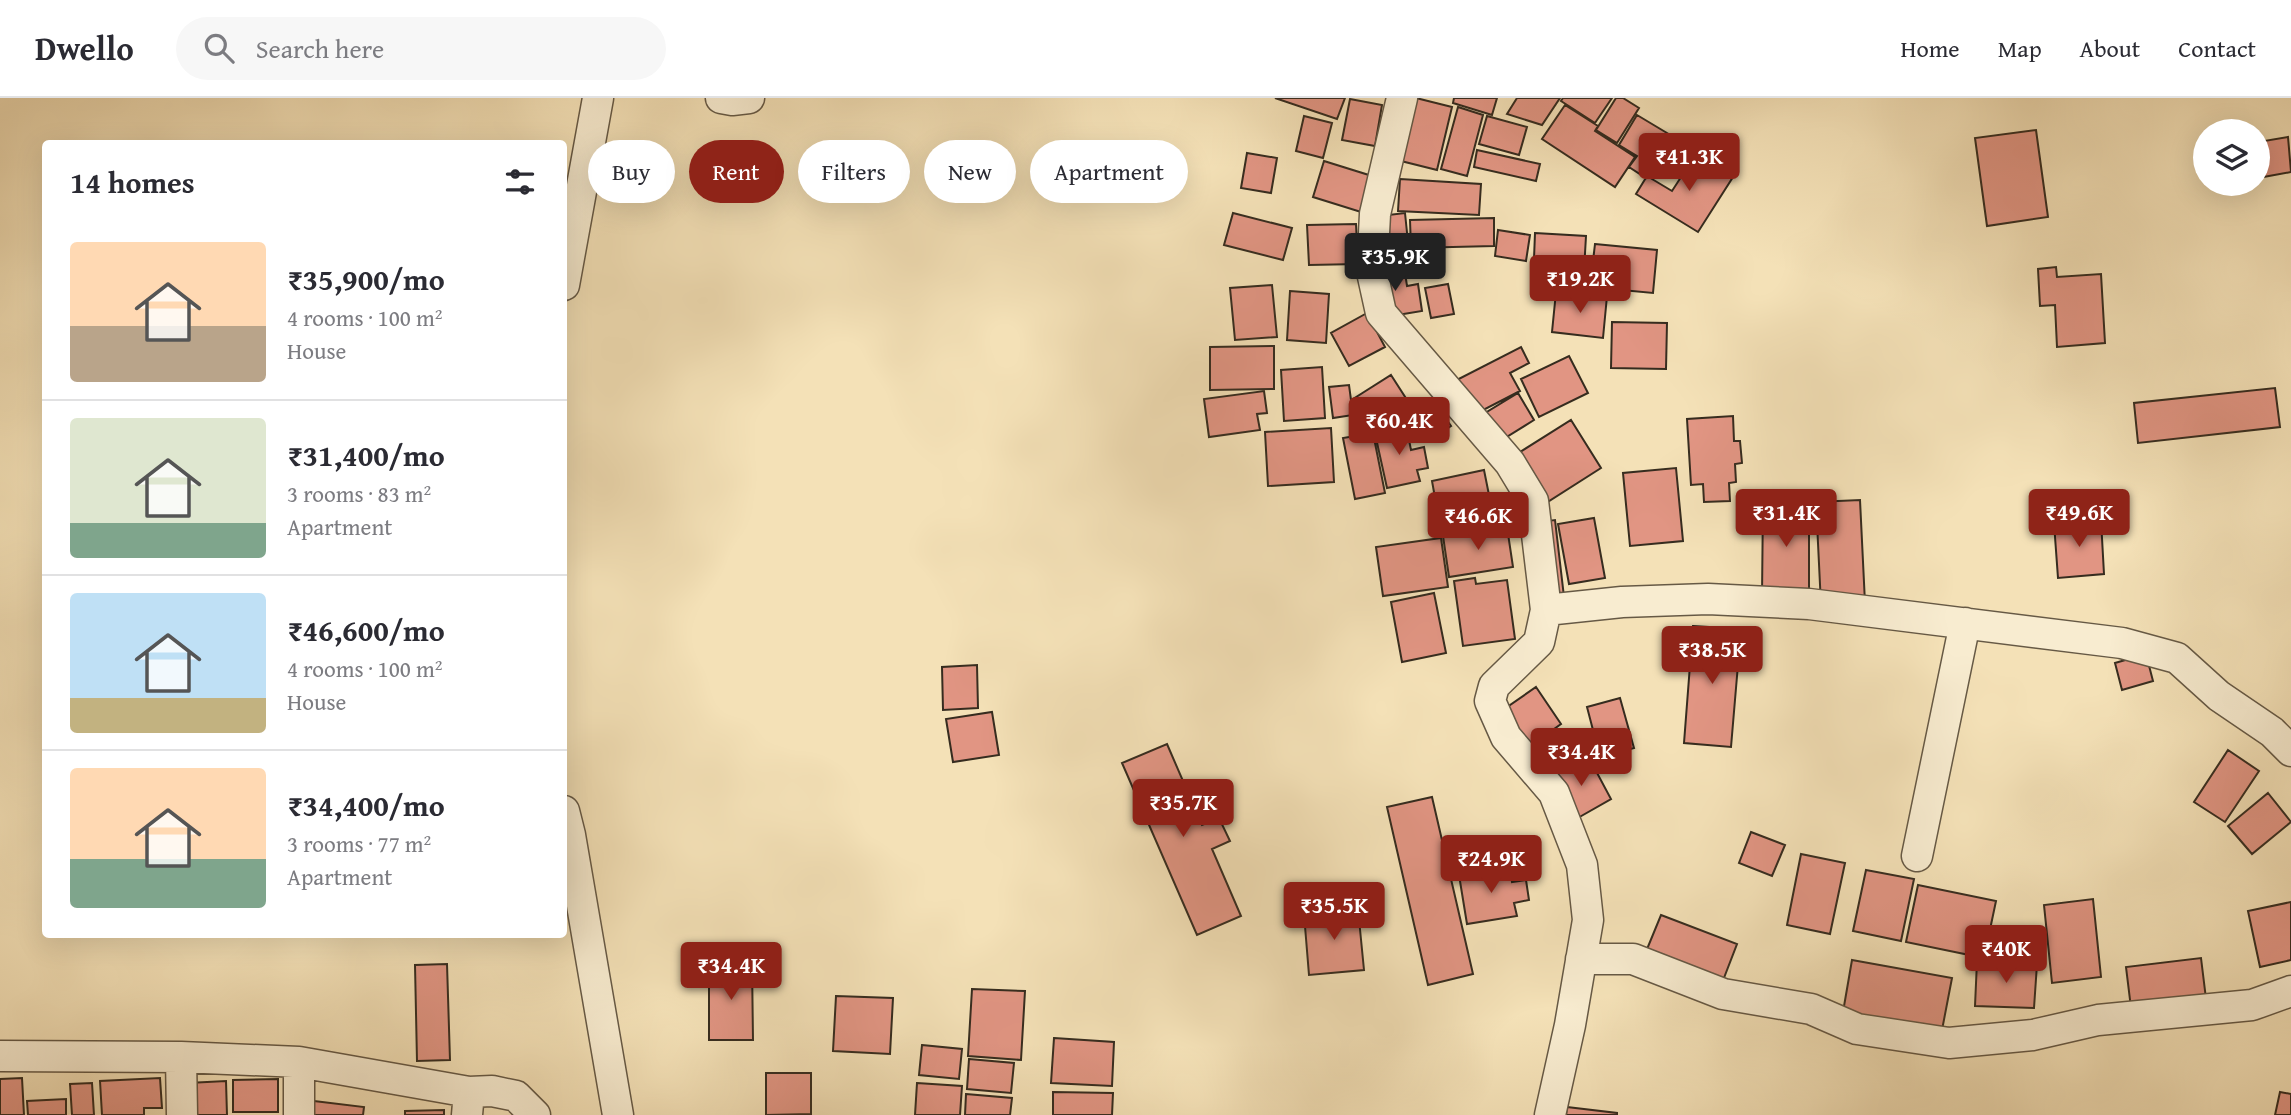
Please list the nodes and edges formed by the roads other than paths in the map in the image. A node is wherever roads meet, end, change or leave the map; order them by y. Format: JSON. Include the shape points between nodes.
{"nodes":[{"id":1,"x":598,"y":98,"type":"edge"},
{"id":2,"x":721,"y":98,"type":"edge"},
{"id":3,"x":748,"y":98,"type":"edge"},
{"id":4,"x":1402,"y":98,"type":"edge"},
{"id":5,"x":567,"y":268,"type":"edge"},
{"id":6,"x":1546,"y":610,"type":"junction"},
{"id":7,"x":1965,"y":623,"type":"junction"},
{"id":8,"x":2291,"y":751,"type":"edge"},
{"id":9,"x":567,"y":823,"type":"edge"},
{"id":10,"x":1917,"y":856,"type":"dead end"},
{"id":11,"x":1581,"y":959,"type":"junction"},
{"id":12,"x":2291,"y":991,"type":"edge"},
{"id":13,"x":0,"y":1056,"type":"edge"},
{"id":14,"x":181,"y":1057,"type":"junction"},
{"id":15,"x":299,"y":1062,"type":"junction"},
{"id":16,"x":468,"y":1103,"type":"edge"},
{"id":17,"x":182,"y":1115,"type":"edge"},
{"id":18,"x":299,"y":1115,"type":"edge"},
{"id":19,"x":535,"y":1115,"type":"edge"},
{"id":20,"x":618,"y":1115,"type":"edge"},
{"id":21,"x":1550,"y":1115,"type":"edge"}],
"edges":[{"from":1,"to":5,"type":"street"},
{"from":2,"to":3,"type":"street"},
{"from":4,"to":6,"type":"street","via":[[1375,214],[1372,272],[1381,313],[1510,464],[1533,501]]},
{"from":6,"to":7,"type":"street","via":[[1622,601],[1708,599],[1809,604]]},
{"from":6,"to":11,"type":"street","via":[[1539,642],[1494,686],[1490,701],[1506,737],[1555,793],[1582,865],[1588,920]]},
{"from":7,"to":8,"type":"street","via":[[2122,643],[2176,658]]},
{"from":7,"to":10,"type":"street"},
{"from":9,"to":20,"type":"street"},
{"from":11,"to":12,"type":"street","via":[[1633,959],[1723,993],[1811,1009],[1857,1029],[1950,1043],[2033,1035],[2098,1020],[2252,1005]]},
{"from":11,"to":21,"type":"street"},
{"from":13,"to":14,"type":"street"},
{"from":14,"to":15,"type":"street"},
{"from":14,"to":17,"type":"street"},
{"from":15,"to":16,"type":"street"},
{"from":15,"to":18,"type":"street"},
{"from":16,"to":19,"type":"street","via":[[492,1091],[516,1096]]}]}
